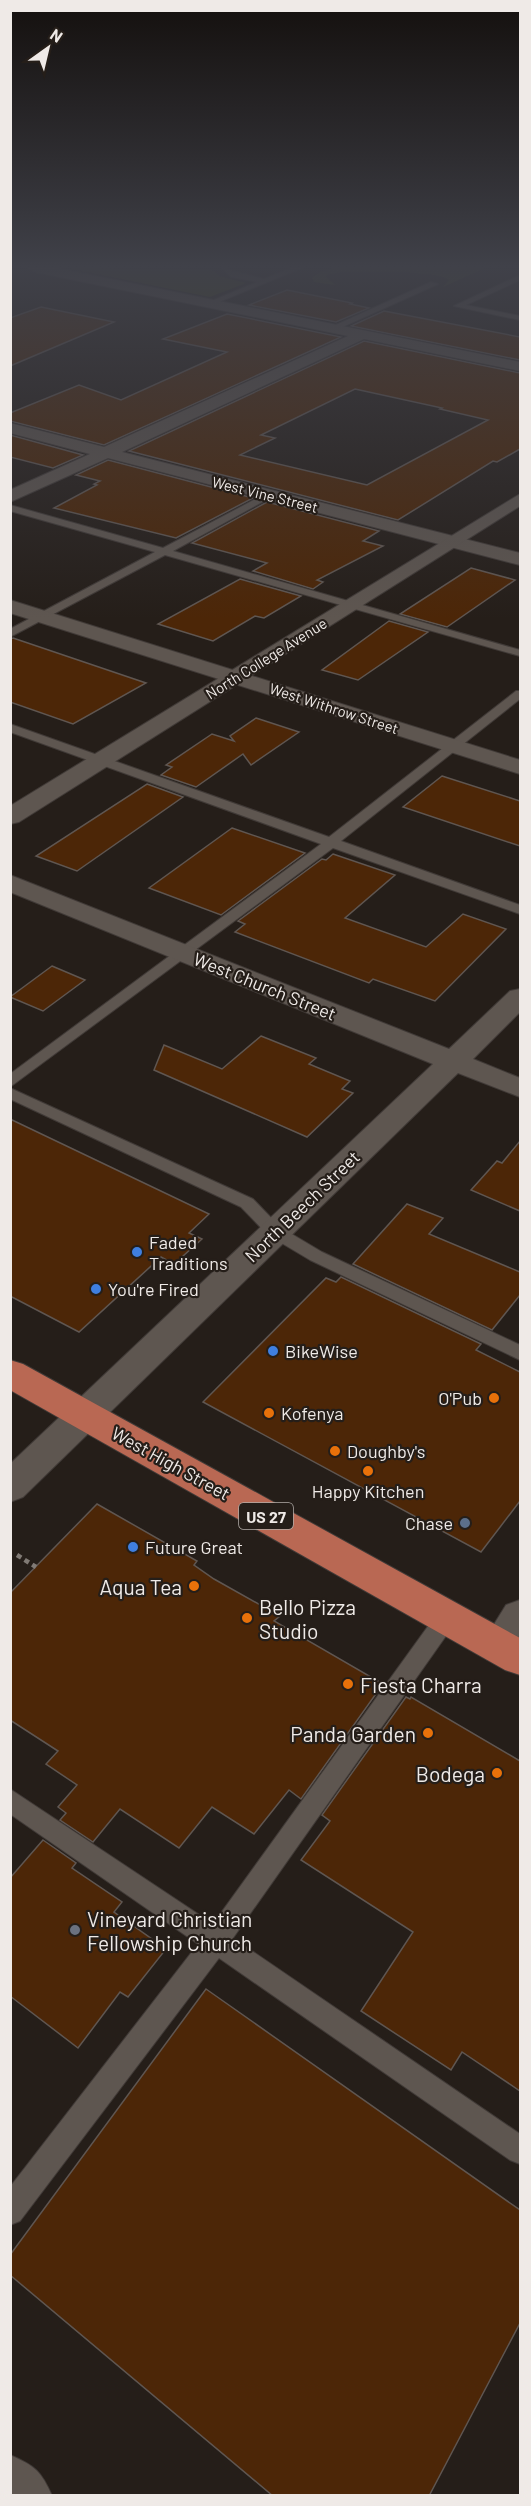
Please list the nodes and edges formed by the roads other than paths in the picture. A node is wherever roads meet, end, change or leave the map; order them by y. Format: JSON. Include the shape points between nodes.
{"nodes":[{"id":1,"x":253,"y":385,"type":"edge"},
{"id":2,"x":10,"y":428,"type":"edge"},
{"id":3,"x":106,"y":453,"type":"junction"},
{"id":4,"x":270,"y":495,"type":"junction"},
{"id":5,"x":10,"y":497,"type":"edge"},
{"id":6,"x":520,"y":499,"type":"edge"},
{"id":7,"x":10,"y":508,"type":"edge"},
{"id":8,"x":453,"y":542,"type":"junction"},
{"id":9,"x":165,"y":552,"type":"junction"},
{"id":10,"x":520,"y":559,"type":"edge"},
{"id":11,"x":352,"y":604,"type":"junction"},
{"id":12,"x":10,"y":606,"type":"edge"},
{"id":13,"x":45,"y":616,"type":"junction"},
{"id":14,"x":10,"y":634,"type":"edge"},
{"id":15,"x":520,"y":653,"type":"edge"},
{"id":16,"x":235,"y":676,"type":"junction"},
{"id":17,"x":520,"y":694,"type":"edge"},
{"id":18,"x":10,"y":728,"type":"edge"},
{"id":19,"x":454,"y":746,"type":"junction"},
{"id":20,"x":100,"y":761,"type":"junction"},
{"id":21,"x":520,"y":767,"type":"edge"},
{"id":22,"x":10,"y":817,"type":"edge"},
{"id":23,"x":328,"y":843,"type":"junction"},
{"id":24,"x":10,"y":883,"type":"edge"},
{"id":25,"x":520,"y":910,"type":"edge"},
{"id":26,"x":185,"y":953,"type":"junction"},
{"id":27,"x":520,"y":997,"type":"edge"},
{"id":28,"x":454,"y":1062,"type":"junction"},
{"id":29,"x":10,"y":1082,"type":"edge"},
{"id":30,"x":520,"y":1088,"type":"edge"},
{"id":31,"x":10,"y":1092,"type":"edge"},
{"id":32,"x":274,"y":1231,"type":"junction"},
{"id":33,"x":520,"y":1353,"type":"edge"},
{"id":34,"x":10,"y":1373,"type":"edge"},
{"id":35,"x":85,"y":1415,"type":"junction"},
{"id":36,"x":10,"y":1487,"type":"edge"},
{"id":37,"x":447,"y":1617,"type":"junction"},
{"id":38,"x":514,"y":1641,"type":"edge"},
{"id":39,"x":10,"y":1800,"type":"edge"},
{"id":40,"x":216,"y":1941,"type":"junction"},
{"id":41,"x":520,"y":2150,"type":"edge"},
{"id":42,"x":10,"y":2211,"type":"edge"},
{"id":43,"x":10,"y":2484,"type":"edge"},
{"id":44,"x":23,"y":2496,"type":"edge"}],
"edges":[{"from":1,"to":3,"type":"street"},
{"from":2,"to":3,"type":"street","name":"West Vine Street"},
{"from":3,"to":4,"type":"street","name":"West Vine Street"},
{"from":3,"to":5,"type":"street"},
{"from":4,"to":8,"type":"street","name":"West Vine Street"},
{"from":4,"to":9,"type":"lane"},
{"from":6,"to":8,"type":"street","name":"North College Avenue"},
{"from":7,"to":9,"type":"lane"},
{"from":8,"to":10,"type":"street","name":"West Vine Street"},
{"from":8,"to":11,"type":"street","name":"North College Avenue"},
{"from":9,"to":11,"type":"lane"},
{"from":9,"to":13,"type":"lane"},
{"from":11,"to":15,"type":"lane"},
{"from":11,"to":16,"type":"street","name":"North College Avenue"},
{"from":12,"to":13,"type":"street","name":"West Withrow Street"},
{"from":13,"to":14,"type":"lane"},
{"from":13,"to":16,"type":"street","name":"West Withrow Street"},
{"from":16,"to":19,"type":"street","name":"West Withrow Street"},
{"from":16,"to":20,"type":"street","name":"North College Avenue"},
{"from":17,"to":19,"type":"lane"},
{"from":18,"to":20,"type":"lane"},
{"from":19,"to":21,"type":"street","name":"West Withrow Street"},
{"from":19,"to":23,"type":"lane"},
{"from":20,"to":22,"type":"street","name":"North College Avenue"},
{"from":20,"to":23,"type":"lane","via":[[312,834]]},
{"from":23,"to":25,"type":"lane"},
{"from":23,"to":26,"type":"lane"},
{"from":24,"to":26,"type":"street","name":"West Church Street"},
{"from":26,"to":28,"type":"street","name":"West Church Street"},
{"from":26,"to":29,"type":"lane"},
{"from":27,"to":28,"type":"street","name":"North Beech Street"},
{"from":28,"to":30,"type":"street","name":"West Church Street"},
{"from":28,"to":32,"type":"street","name":"North Beech Street"},
{"from":31,"to":32,"type":"lane","via":[[247,1203]]},
{"from":32,"to":33,"type":"lane","via":[[316,1256]]},
{"from":32,"to":35,"type":"street","name":"North Beech Street"},
{"from":34,"to":35,"type":"highway","name":"West High Street","number":"US 27"},
{"from":35,"to":36,"type":"street","name":"North Beech Street"},
{"from":35,"to":37,"type":"highway","name":"West High Street","number":"US 27"},
{"from":37,"to":38,"type":"highway","name":"West High Street","number":"US 27"},
{"from":37,"to":40,"type":"lane"},
{"from":39,"to":40,"type":"lane"},
{"from":40,"to":41,"type":"lane"},
{"from":40,"to":42,"type":"lane"},
{"from":43,"to":44,"type":"street"}]}
